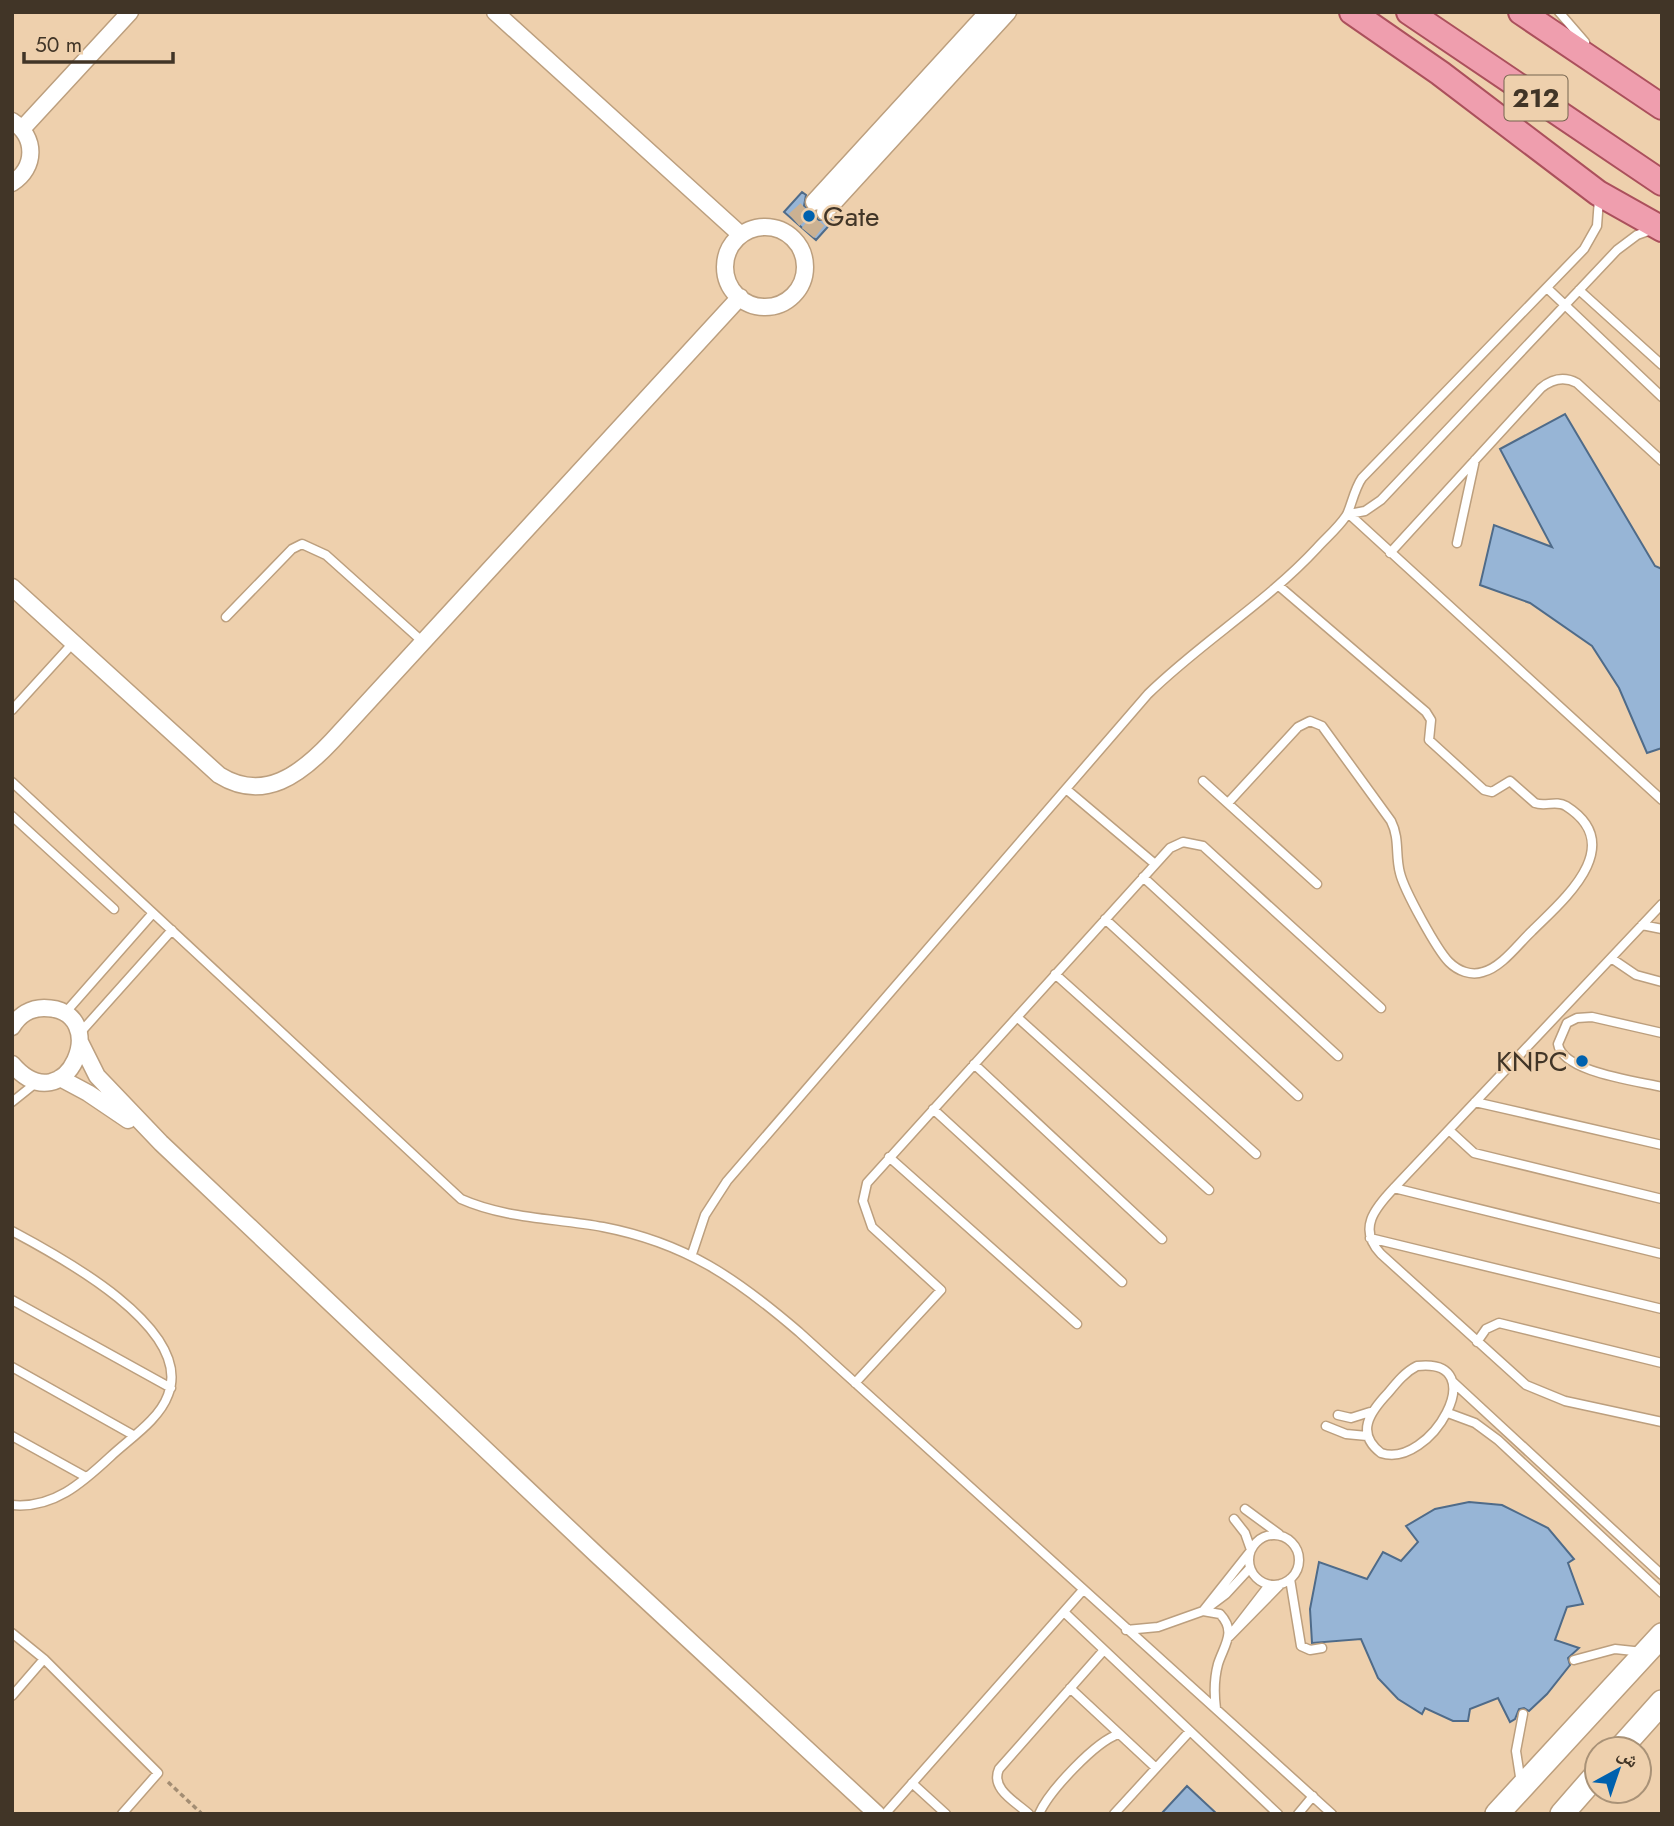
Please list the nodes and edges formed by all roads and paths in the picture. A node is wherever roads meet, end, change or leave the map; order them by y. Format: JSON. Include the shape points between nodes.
{"nodes":[{"id":1,"x":130,"y":12,"type":"edge"},
{"id":2,"x":495,"y":12,"type":"edge"},
{"id":3,"x":988,"y":12,"type":"edge"},
{"id":4,"x":1008,"y":12,"type":"edge"},
{"id":5,"x":1352,"y":12,"type":"edge"},
{"id":6,"x":1409,"y":12,"type":"edge"},
{"id":7,"x":1521,"y":12,"type":"edge"},
{"id":8,"x":1559,"y":12,"type":"edge"},
{"id":9,"x":1622,"y":79,"type":"junction"},
{"id":10,"x":1662,"y":107,"type":"edge"},
{"id":11,"x":17,"y":125,"type":"edge"},
{"id":12,"x":12,"y":183,"type":"edge"},
{"id":13,"x":1662,"y":183,"type":"edge"},
{"id":14,"x":1598,"y":193,"type":"junction"},
{"id":15,"x":794,"y":220,"type":"tunnel mouth"},
{"id":16,"x":778,"y":228,"type":"junction"},
{"id":17,"x":1660,"y":228,"type":"edge"},
{"id":18,"x":808,"y":233,"type":"tunnel mouth"},
{"id":19,"x":741,"y":235,"type":"junction"},
{"id":20,"x":803,"y":251,"type":"junction"},
{"id":21,"x":1547,"y":288,"type":"junction"},
{"id":22,"x":1579,"y":290,"type":"junction"},
{"id":23,"x":740,"y":297,"type":"junction"},
{"id":24,"x":1565,"y":306,"type":"junction"},
{"id":25,"x":1662,"y":365,"type":"edge"},
{"id":26,"x":1662,"y":397,"type":"edge"},
{"id":27,"x":1475,"y":460,"type":"junction"},
{"id":28,"x":1662,"y":461,"type":"edge"},
{"id":29,"x":1349,"y":514,"type":"junction"},
{"id":30,"x":1457,"y":542,"type":"dead end"},
{"id":31,"x":1390,"y":553,"type":"junction"},
{"id":32,"x":1279,"y":586,"type":"junction"},
{"id":33,"x":12,"y":587,"type":"edge"},
{"id":34,"x":226,"y":617,"type":"dead end"},
{"id":35,"x":423,"y":642,"type":"junction"},
{"id":36,"x":73,"y":643,"type":"junction"},
{"id":37,"x":12,"y":710,"type":"edge"},
{"id":38,"x":1203,"y":781,"type":"dead end"},
{"id":39,"x":12,"y":782,"type":"edge"},
{"id":40,"x":1066,"y":789,"type":"junction"},
{"id":41,"x":1662,"y":800,"type":"edge"},
{"id":42,"x":1228,"y":803,"type":"junction"},
{"id":43,"x":12,"y":816,"type":"edge"},
{"id":44,"x":1155,"y":864,"type":"junction"},
{"id":45,"x":1143,"y":877,"type":"junction"},
{"id":46,"x":1317,"y":884,"type":"dead end"},
{"id":47,"x":1662,"y":904,"type":"edge"},
{"id":48,"x":114,"y":909,"type":"dead end"},
{"id":49,"x":153,"y":913,"type":"junction"},
{"id":50,"x":1105,"y":919,"type":"junction"},
{"id":51,"x":1642,"y":925,"type":"junction"},
{"id":52,"x":1662,"y":929,"type":"edge"},
{"id":53,"x":172,"y":930,"type":"junction"},
{"id":54,"x":1611,"y":958,"type":"junction"},
{"id":55,"x":1055,"y":974,"type":"junction"},
{"id":56,"x":1662,"y":982,"type":"edge"},
{"id":57,"x":1381,"y":1008,"type":"dead end"},
{"id":58,"x":63,"y":1014,"type":"junction"},
{"id":59,"x":1017,"y":1017,"type":"junction"},
{"id":60,"x":12,"y":1027,"type":"edge"},
{"id":61,"x":1662,"y":1033,"type":"edge"},
{"id":62,"x":80,"y":1038,"type":"junction"},
{"id":63,"x":1338,"y":1056,"type":"dead end"},
{"id":64,"x":12,"y":1064,"type":"edge"},
{"id":65,"x":974,"y":1064,"type":"junction"},
{"id":66,"x":60,"y":1078,"type":"junction"},
{"id":67,"x":38,"y":1081,"type":"junction"},
{"id":68,"x":1662,"y":1087,"type":"edge"},
{"id":69,"x":1298,"y":1096,"type":"dead end"},
{"id":70,"x":12,"y":1102,"type":"edge"},
{"id":71,"x":1475,"y":1102,"type":"junction"},
{"id":72,"x":933,"y":1109,"type":"junction"},
{"id":73,"x":1449,"y":1130,"type":"junction"},
{"id":74,"x":161,"y":1143,"type":"junction"},
{"id":75,"x":1662,"y":1144,"type":"edge"},
{"id":76,"x":1256,"y":1154,"type":"dead end"},
{"id":77,"x":889,"y":1157,"type":"junction"},
{"id":78,"x":1394,"y":1188,"type":"junction"},
{"id":79,"x":1209,"y":1191,"type":"dead end"},
{"id":80,"x":1662,"y":1199,"type":"edge"},
{"id":81,"x":12,"y":1231,"type":"edge"},
{"id":82,"x":1162,"y":1238,"type":"dead end"},
{"id":83,"x":1370,"y":1238,"type":"junction"},
{"id":84,"x":692,"y":1254,"type":"junction"},
{"id":85,"x":1662,"y":1254,"type":"edge"},
{"id":86,"x":1122,"y":1282,"type":"dead end"},
{"id":87,"x":12,"y":1300,"type":"edge"},
{"id":88,"x":1662,"y":1308,"type":"edge"},
{"id":89,"x":1077,"y":1324,"type":"dead end"},
{"id":90,"x":1477,"y":1342,"type":"junction"},
{"id":91,"x":1662,"y":1363,"type":"edge"},
{"id":92,"x":12,"y":1367,"type":"edge"},
{"id":93,"x":1453,"y":1382,"type":"junction"},
{"id":94,"x":855,"y":1383,"type":"junction"},
{"id":95,"x":171,"y":1388,"type":"junction"},
{"id":96,"x":1370,"y":1412,"type":"junction"},
{"id":97,"x":1448,"y":1413,"type":"junction"},
{"id":98,"x":1338,"y":1415,"type":"dead end"},
{"id":99,"x":1662,"y":1422,"type":"edge"},
{"id":100,"x":1326,"y":1426,"type":"dead end"},
{"id":101,"x":133,"y":1435,"type":"junction"},
{"id":102,"x":12,"y":1436,"type":"edge"},
{"id":103,"x":1367,"y":1436,"type":"junction"},
{"id":104,"x":86,"y":1477,"type":"junction"},
{"id":105,"x":12,"y":1505,"type":"edge"},
{"id":106,"x":1245,"y":1509,"type":"dead end"},
{"id":107,"x":1234,"y":1518,"type":"dead end"},
{"id":108,"x":1282,"y":1535,"type":"junction"},
{"id":109,"x":1250,"y":1551,"type":"junction"},
{"id":110,"x":1250,"y":1568,"type":"junction"},
{"id":111,"x":1662,"y":1575,"type":"edge"},
{"id":112,"x":1290,"y":1580,"type":"junction"},
{"id":113,"x":1282,"y":1584,"type":"junction"},
{"id":114,"x":1269,"y":1585,"type":"junction"},
{"id":115,"x":1083,"y":1590,"type":"junction"},
{"id":116,"x":1662,"y":1593,"type":"edge"},
{"id":117,"x":1203,"y":1611,"type":"junction"},
{"id":118,"x":1064,"y":1612,"type":"junction"},
{"id":119,"x":1126,"y":1630,"type":"junction"},
{"id":120,"x":12,"y":1633,"type":"edge"},
{"id":121,"x":1662,"y":1635,"type":"edge"},
{"id":122,"x":1229,"y":1637,"type":"junction"},
{"id":123,"x":1322,"y":1648,"type":"dead end"},
{"id":124,"x":1104,"y":1650,"type":"junction"},
{"id":125,"x":1646,"y":1653,"type":"junction"},
{"id":126,"x":44,"y":1660,"type":"junction"},
{"id":127,"x":1574,"y":1660,"type":"dead end"},
{"id":128,"x":1070,"y":1688,"type":"junction"},
{"id":129,"x":12,"y":1696,"type":"edge"},
{"id":130,"x":1662,"y":1702,"type":"edge"},
{"id":131,"x":1216,"y":1709,"type":"junction"},
{"id":132,"x":1523,"y":1714,"type":"dead end"},
{"id":133,"x":1190,"y":1731,"type":"junction"},
{"id":134,"x":1119,"y":1734,"type":"junction"},
{"id":135,"x":1633,"y":1735,"type":"edge"},
{"id":136,"x":1156,"y":1768,"type":"junction"},
{"id":137,"x":158,"y":1773,"type":"junction"},
{"id":138,"x":912,"y":1783,"type":"junction"},
{"id":139,"x":1522,"y":1788,"type":"junction"},
{"id":140,"x":1583,"y":1790,"type":"edge"},
{"id":141,"x":1313,"y":1796,"type":"junction"},
{"id":142,"x":122,"y":1814,"type":"edge"},
{"id":143,"x":202,"y":1814,"type":"edge"},
{"id":144,"x":877,"y":1814,"type":"edge"},
{"id":145,"x":885,"y":1814,"type":"edge"},
{"id":146,"x":946,"y":1814,"type":"edge"},
{"id":147,"x":1029,"y":1814,"type":"edge"},
{"id":148,"x":1039,"y":1814,"type":"edge"},
{"id":149,"x":1114,"y":1814,"type":"edge"},
{"id":150,"x":1278,"y":1814,"type":"edge"},
{"id":151,"x":1298,"y":1814,"type":"edge"},
{"id":152,"x":1332,"y":1814,"type":"edge"},
{"id":153,"x":1497,"y":1814,"type":"edge"},
{"id":154,"x":1562,"y":1814,"type":"edge"}],
"edges":[{"from":1,"to":11,"type":"street"},
{"from":2,"to":19,"type":"street"},
{"from":3,"to":4,"type":"street","via":[[819,207]]},
{"from":5,"to":14,"type":"main road"},
{"from":6,"to":13,"type":"main road","number":"212"},
{"from":7,"to":9,"type":"main road","number":"212"},
{"from":8,"to":9,"type":"lane"},
{"from":9,"to":10,"type":"main road","number":"212"},
{"from":11,"to":12,"type":"street","via":[[31,145],[30,162]]},
{"from":14,"to":17,"type":"main road"},
{"from":14,"to":21,"type":"lane","via":[[1600,213],[1592,238]]},
{"from":15,"to":16,"type":"street"},
{"from":16,"to":19,"type":"street","via":[[763,226]]},
{"from":16,"to":20,"type":"street"},
{"from":17,"to":22,"type":"lane","via":[[1626,242]]},
{"from":18,"to":20,"type":"street"},
{"from":19,"to":23,"type":"street","via":[[725,264],[727,279]]},
{"from":20,"to":23,"type":"street","via":[[804,279],[786,302],[758,306]]},
{"from":21,"to":24,"type":"lane"},
{"from":21,"to":29,"type":"lane","via":[[1362,478],[1350,500]]},
{"from":22,"to":24,"type":"lane"},
{"from":22,"to":25,"type":"lane"},
{"from":23,"to":35,"type":"street"},
{"from":24,"to":26,"type":"lane"},
{"from":24,"to":29,"type":"lane","via":[[1381,500],[1365,511]]},
{"from":27,"to":28,"type":"lane","via":[[1541,388],[1559,379],[1577,383]]},
{"from":27,"to":30,"type":"lane"},
{"from":27,"to":31,"type":"lane"},
{"from":29,"to":31,"type":"lane"},
{"from":29,"to":32,"type":"lane"},
{"from":31,"to":41,"type":"lane"},
{"from":32,"to":40,"type":"lane","via":[[1168,675]]},
{"from":32,"to":42,"type":"lane","via":[[1426,712],[1431,720],[1429,740],[1484,790],[1496,790],[1510,781],[1535,803],[1568,807],[1588,835],[1589,864],[1573,890],[1500,962],[1484,972],[1465,972],[1445,957],[1402,879],[1398,838],[1391,821],[1322,726],[1310,721],[1297,727]]},
{"from":33,"to":36,"type":"street"},
{"from":34,"to":35,"type":"lane","via":[[302,544],[326,555]]},
{"from":35,"to":36,"type":"street","via":[[316,758],[281,782],[252,787],[229,781],[209,767]]},
{"from":36,"to":37,"type":"lane"},
{"from":38,"to":42,"type":"lane"},
{"from":39,"to":49,"type":"lane"},
{"from":40,"to":44,"type":"lane"},
{"from":40,"to":84,"type":"lane","via":[[727,1181],[705,1216]]},
{"from":42,"to":46,"type":"lane"},
{"from":43,"to":48,"type":"lane"},
{"from":44,"to":45,"type":"lane"},
{"from":44,"to":57,"type":"lane","via":[[1176,844],[1190,841],[1203,846]]},
{"from":45,"to":50,"type":"lane"},
{"from":45,"to":63,"type":"lane"},
{"from":47,"to":51,"type":"lane"},
{"from":49,"to":53,"type":"lane"},
{"from":49,"to":58,"type":"lane"},
{"from":50,"to":55,"type":"lane"},
{"from":50,"to":69,"type":"lane"},
{"from":51,"to":52,"type":"lane"},
{"from":51,"to":54,"type":"lane"},
{"from":53,"to":62,"type":"lane"},
{"from":53,"to":84,"type":"lane","via":[[461,1199],[502,1213],[644,1236]]},
{"from":54,"to":56,"type":"lane","via":[[1636,975]]},
{"from":54,"to":71,"type":"lane"},
{"from":55,"to":59,"type":"lane"},
{"from":55,"to":76,"type":"lane"},
{"from":58,"to":60,"type":"street","via":[[35,1009]]},
{"from":58,"to":62,"type":"street"},
{"from":59,"to":65,"type":"lane"},
{"from":59,"to":79,"type":"lane"},
{"from":61,"to":68,"type":"lane","via":[[1584,1016],[1567,1023],[1558,1044],[1562,1056],[1576,1065]]},
{"from":62,"to":66,"type":"street","via":[[78,1059]]},
{"from":62,"to":74,"type":"street","via":[[97,1076]]},
{"from":64,"to":67,"type":"street"},
{"from":65,"to":72,"type":"lane"},
{"from":65,"to":82,"type":"lane"},
{"from":66,"to":67,"type":"street"},
{"from":66,"to":74,"type":"street"},
{"from":67,"to":70,"type":"lane"},
{"from":71,"to":73,"type":"lane"},
{"from":71,"to":75,"type":"lane"},
{"from":72,"to":77,"type":"lane"},
{"from":72,"to":86,"type":"lane"},
{"from":73,"to":78,"type":"lane"},
{"from":73,"to":80,"type":"lane","via":[[1474,1153]]},
{"from":74,"to":144,"type":"street"},
{"from":77,"to":89,"type":"lane"},
{"from":77,"to":94,"type":"lane","via":[[864,1192],[867,1219],[941,1290]]},
{"from":78,"to":83,"type":"lane","via":[[1371,1216]]},
{"from":78,"to":85,"type":"lane"},
{"from":81,"to":95,"type":"lane","via":[[90,1274],[135,1314],[160,1346],[171,1370]]},
{"from":83,"to":88,"type":"lane"},
{"from":83,"to":90,"type":"lane","via":[[1381,1254]]},
{"from":84,"to":94,"type":"lane","via":[[749,1290]]},
{"from":87,"to":95,"type":"lane"},
{"from":90,"to":91,"type":"lane","via":[[1486,1329],[1499,1323]]},
{"from":90,"to":99,"type":"lane","via":[[1536,1391]]},
{"from":92,"to":101,"type":"lane"},
{"from":93,"to":96,"type":"lane","via":[[1433,1366],[1417,1366]]},
{"from":93,"to":97,"type":"lane","via":[[1455,1393]]},
{"from":93,"to":111,"type":"lane"},
{"from":94,"to":115,"type":"lane"},
{"from":95,"to":101,"type":"lane","via":[[158,1412]]},
{"from":96,"to":98,"type":"lane","via":[[1351,1418]]},
{"from":96,"to":103,"type":"lane"},
{"from":97,"to":103,"type":"lane","via":[[1405,1455],[1381,1453]]},
{"from":97,"to":116,"type":"lane","via":[[1492,1435]]},
{"from":100,"to":103,"type":"lane"},
{"from":101,"to":104,"type":"lane"},
{"from":102,"to":104,"type":"lane"},
{"from":104,"to":105,"type":"lane","via":[[44,1503]]},
{"from":106,"to":108,"type":"lane"},
{"from":107,"to":109,"type":"lane"},
{"from":108,"to":109,"type":"lane","via":[[1267,1535]]},
{"from":108,"to":112,"type":"lane","via":[[1294,1544],[1300,1559]]},
{"from":109,"to":110,"type":"lane"},
{"from":109,"to":117,"type":"lane"},
{"from":110,"to":114,"type":"lane","via":[[1257,1579]]},
{"from":110,"to":117,"type":"lane"},
{"from":112,"to":113,"type":"lane"},
{"from":112,"to":123,"type":"lane","via":[[1301,1646]]},
{"from":113,"to":114,"type":"lane"},
{"from":113,"to":122,"type":"lane"},
{"from":114,"to":122,"type":"lane"},
{"from":115,"to":118,"type":"lane"},
{"from":115,"to":119,"type":"lane"},
{"from":117,"to":119,"type":"lane","via":[[1158,1627]]},
{"from":117,"to":122,"type":"lane","via":[[1220,1614]]},
{"from":118,"to":124,"type":"lane"},
{"from":118,"to":138,"type":"lane"},
{"from":119,"to":131,"type":"lane"},
{"from":120,"to":126,"type":"lane"},
{"from":121,"to":125,"type":"main road"},
{"from":122,"to":131,"type":"lane","via":[[1218,1664]]},
{"from":124,"to":128,"type":"lane"},
{"from":124,"to":133,"type":"lane"},
{"from":125,"to":127,"type":"lane","via":[[1615,1649]]},
{"from":125,"to":139,"type":"main road"},
{"from":126,"to":129,"type":"lane"},
{"from":126,"to":137,"type":"lane"},
{"from":128,"to":134,"type":"lane"},
{"from":128,"to":147,"type":"lane","via":[[996,1774],[1001,1789]]},
{"from":130,"to":135,"type":"main road"},
{"from":131,"to":141,"type":"lane"},
{"from":132,"to":139,"type":"lane","via":[[1516,1751]]},
{"from":133,"to":136,"type":"lane"},
{"from":133,"to":150,"type":"lane"},
{"from":134,"to":136,"type":"lane"},
{"from":134,"to":148,"type":"lane","via":[[1096,1747]]},
{"from":136,"to":149,"type":"lane"},
{"from":137,"to":142,"type":"lane"},
{"from":137,"to":143,"type":"path"},
{"from":138,"to":145,"type":"lane"},
{"from":138,"to":146,"type":"lane"},
{"from":139,"to":153,"type":"main road"},
{"from":140,"to":154,"type":"main road"},
{"from":141,"to":151,"type":"lane"},
{"from":141,"to":152,"type":"lane"}]}
